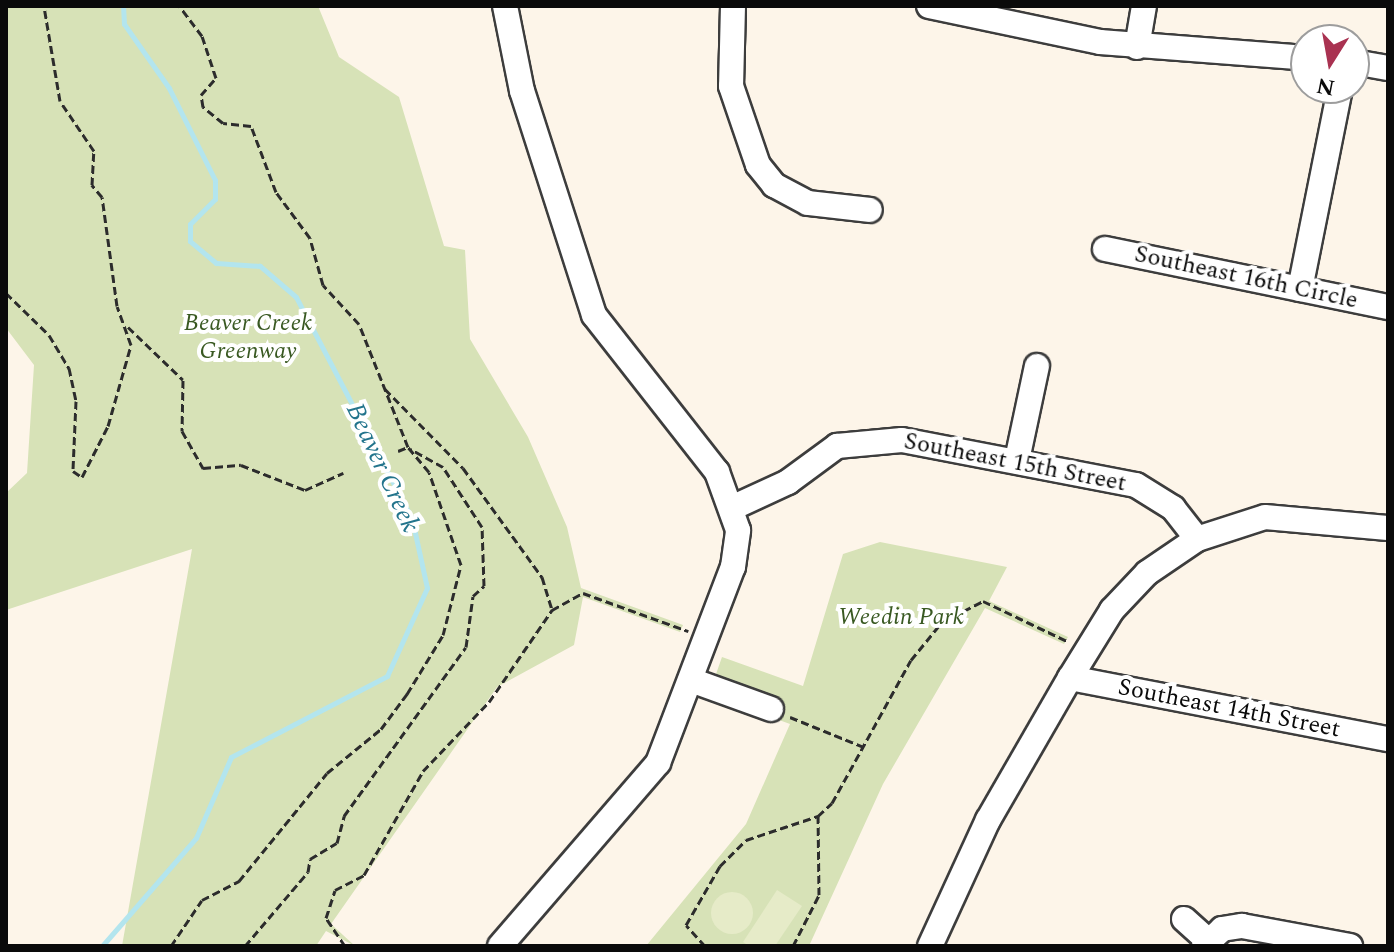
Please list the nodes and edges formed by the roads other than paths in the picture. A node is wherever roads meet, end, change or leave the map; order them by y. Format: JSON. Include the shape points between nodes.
{"nodes":[{"id":1,"x":505,"y":6,"type":"edge"},
{"id":2,"x":733,"y":6,"type":"edge"},
{"id":3,"x":929,"y":6,"type":"edge"},
{"id":4,"x":1144,"y":6,"type":"edge"},
{"id":5,"x":1137,"y":47,"type":"junction"},
{"id":6,"x":1290,"y":57,"type":"edge"},
{"id":7,"x":1337,"y":104,"type":"edge"},
{"id":8,"x":870,"y":210,"type":"dead end"},
{"id":9,"x":1105,"y":249,"type":"dead end"},
{"id":10,"x":1300,"y":289,"type":"junction"},
{"id":11,"x":1388,"y":307,"type":"edge"},
{"id":12,"x":1037,"y":366,"type":"dead end"},
{"id":13,"x":1017,"y":460,"type":"junction"},
{"id":14,"x":734,"y":507,"type":"junction"},
{"id":15,"x":1388,"y":528,"type":"edge"},
{"id":16,"x":1197,"y":539,"type":"junction"},
{"id":17,"x":1070,"y":678,"type":"junction"},
{"id":18,"x":691,"y":680,"type":"junction"},
{"id":19,"x":771,"y":709,"type":"road end"},
{"id":20,"x":1388,"y":739,"type":"edge"},
{"id":21,"x":1184,"y":919,"type":"dead end"},
{"id":22,"x":1206,"y":943,"type":"edge"},
{"id":23,"x":500,"y":946,"type":"edge"},
{"id":24,"x":930,"y":946,"type":"edge"},
{"id":25,"x":1350,"y":946,"type":"edge"}],
"edges":[{"from":1,"to":14,"type":"street","via":[[522,91],[594,315],[717,472]]},
{"from":2,"to":8,"type":"street","via":[[731,86],[758,165],[774,185],[808,203]]},
{"from":3,"to":5,"type":"street"},
{"from":4,"to":5,"type":"street"},
{"from":5,"to":6,"type":"street"},
{"from":7,"to":10,"type":"street"},
{"from":9,"to":10,"type":"street","name":"Southeast 16th Circle"},
{"from":10,"to":11,"type":"street","name":"Southeast 16th Circle"},
{"from":12,"to":13,"type":"street"},
{"from":13,"to":14,"type":"street","name":"Southeast 15th Street","via":[[902,440],[858,441],[817,455],[788,482]]},
{"from":13,"to":16,"type":"street","name":"Southeast 15th Street","via":[[1136,485],[1173,508]]},
{"from":14,"to":18,"type":"street","via":[[737,549]]},
{"from":15,"to":16,"type":"street","via":[[1286,515]]},
{"from":16,"to":17,"type":"street","via":[[1131,589]]},
{"from":17,"to":20,"type":"street","name":"Southeast 14th Street"},
{"from":17,"to":24,"type":"street","via":[[988,820]]},
{"from":18,"to":19,"type":"street"},
{"from":18,"to":23,"type":"street","via":[[672,734],[638,792]]},
{"from":21,"to":22,"type":"street"},
{"from":22,"to":25,"type":"street","via":[[1242,926]]}]}
